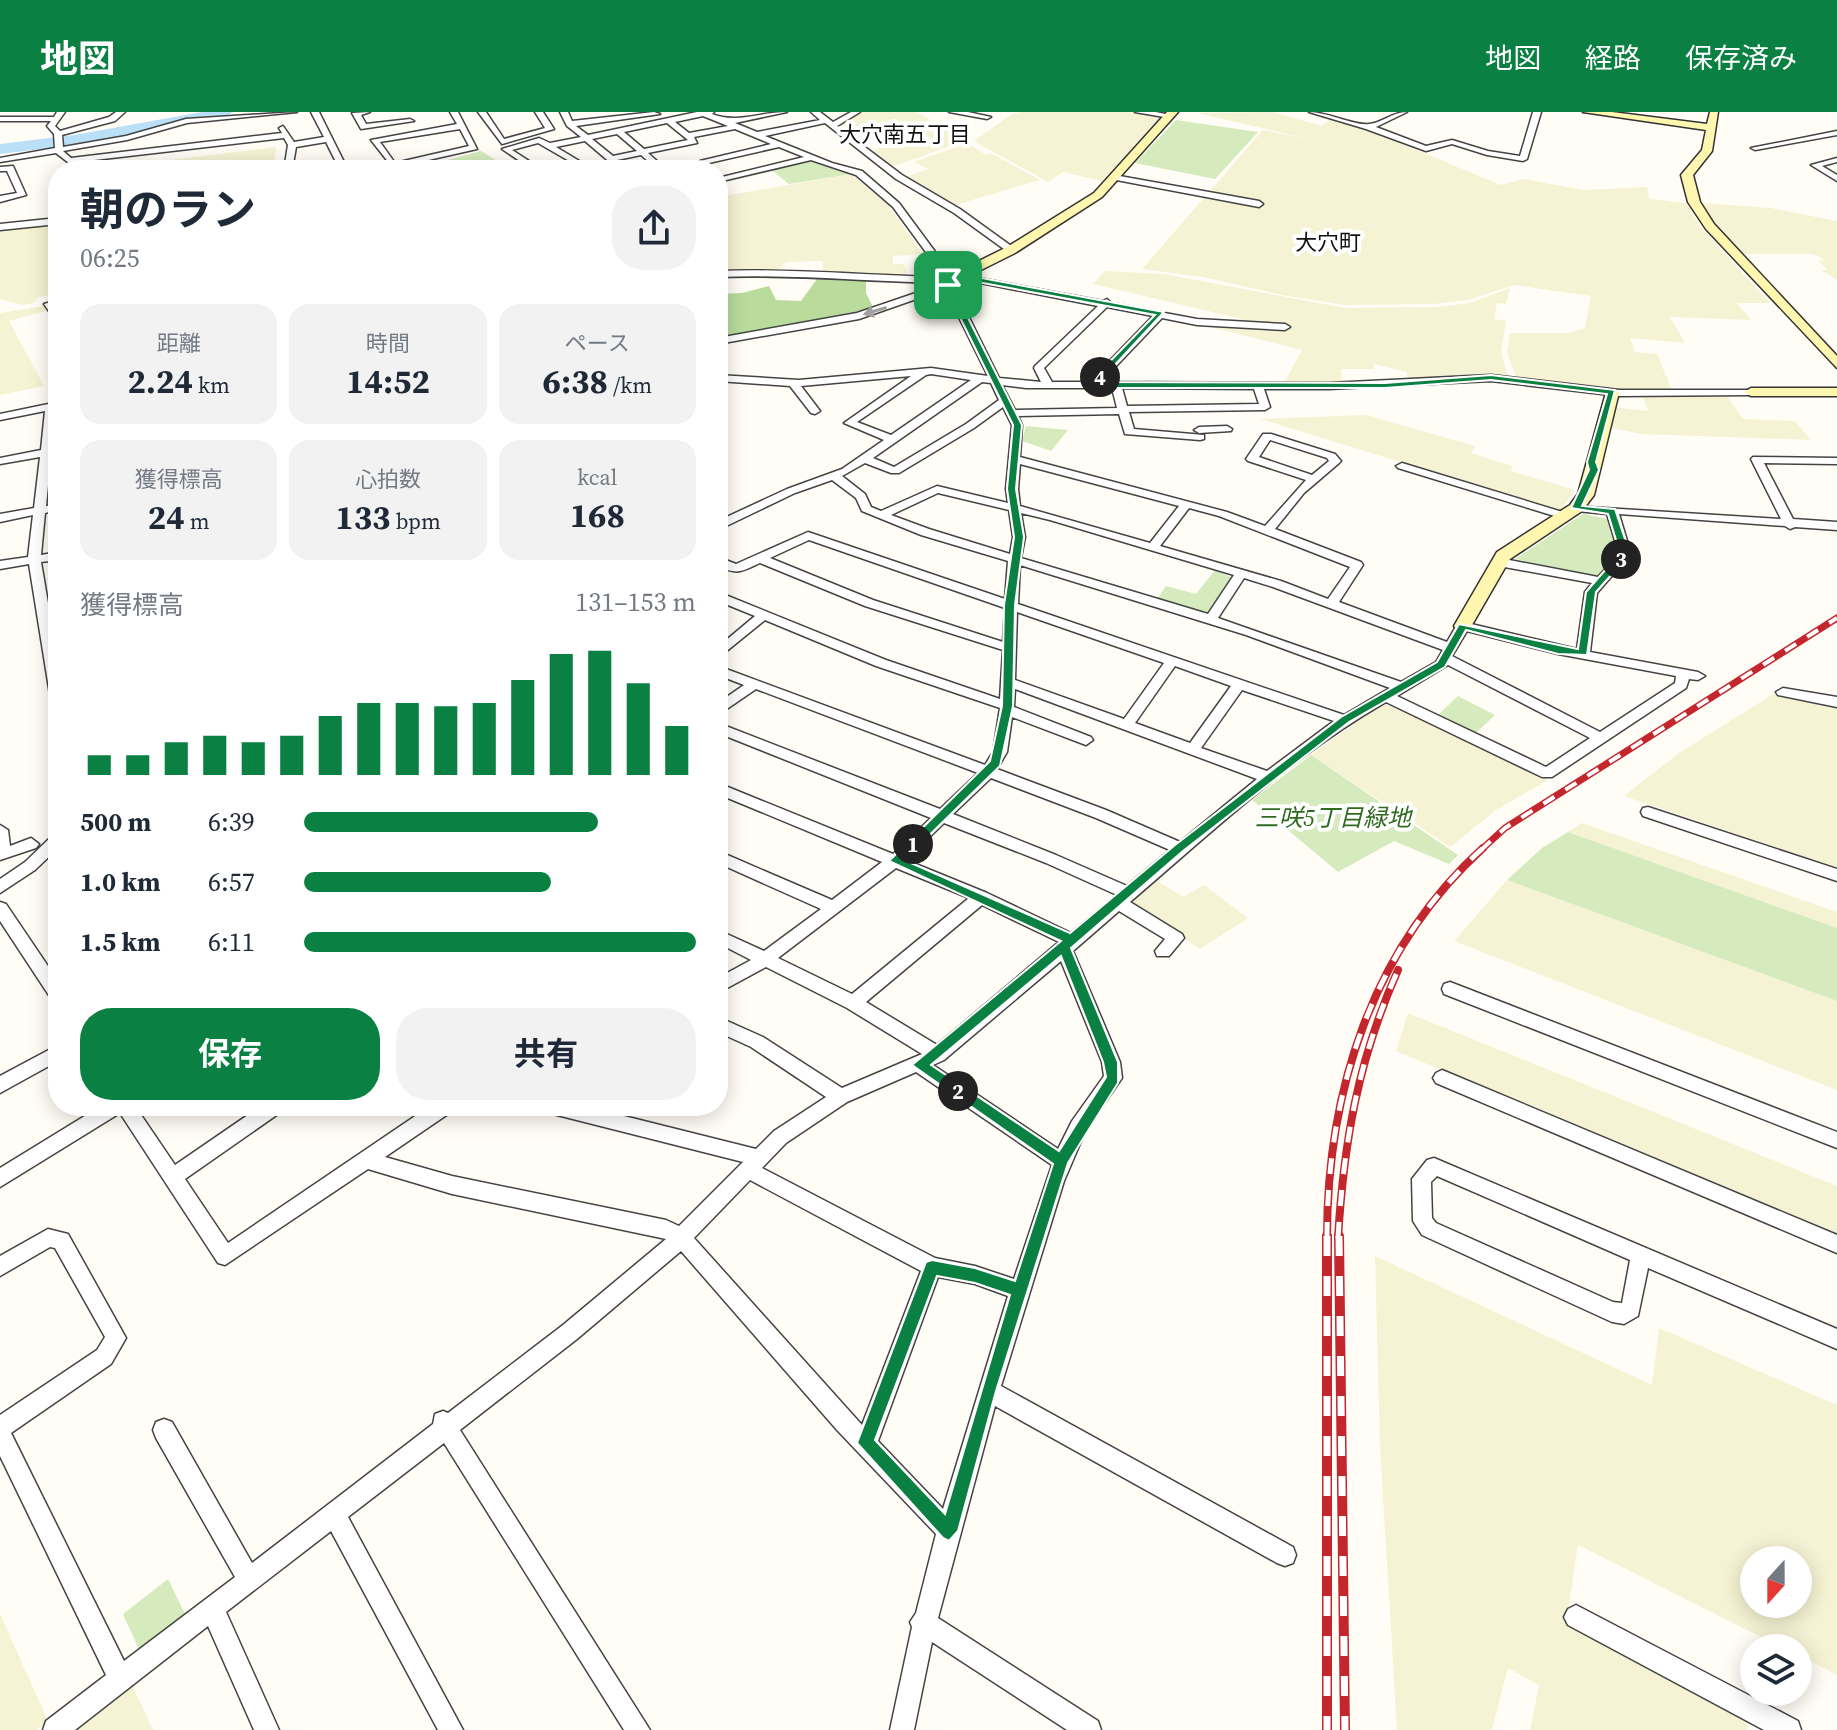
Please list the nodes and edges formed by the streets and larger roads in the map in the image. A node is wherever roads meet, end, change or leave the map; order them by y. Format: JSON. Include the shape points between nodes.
{"nodes":[{"id":1,"x":61,"y":112,"type":"edge"},
{"id":2,"x":121,"y":112,"type":"edge"},
{"id":3,"x":293,"y":112,"type":"edge"},
{"id":4,"x":315,"y":112,"type":"edge"},
{"id":5,"x":366,"y":112,"type":"edge"},
{"id":6,"x":405,"y":112,"type":"edge"},
{"id":7,"x":454,"y":112,"type":"edge"},
{"id":8,"x":482,"y":112,"type":"edge"},
{"id":9,"x":566,"y":112,"type":"edge"},
{"id":10,"x":705,"y":112,"type":"edge"},
{"id":11,"x":783,"y":112,"type":"edge"},
{"id":12,"x":815,"y":112,"type":"edge"},
{"id":13,"x":856,"y":112,"type":"edge"},
{"id":14,"x":953,"y":112,"type":"edge"},
{"id":15,"x":1139,"y":112,"type":"edge"},
{"id":16,"x":1313,"y":112,"type":"edge"},
{"id":17,"x":1403,"y":112,"type":"edge"},
{"id":18,"x":1537,"y":112,"type":"edge"},
{"id":19,"x":1588,"y":112,"type":"edge"},
{"id":20,"x":1714,"y":113,"type":"edge"},
{"id":21,"x":636,"y":114,"type":"edge"},
{"id":22,"x":1172,"y":114,"type":"edge"},
{"id":23,"x":277,"y":115,"type":"junction"},
{"id":24,"x":991,"y":115,"type":"edge"},
{"id":25,"x":538,"y":116,"type":"edge"},
{"id":26,"x":667,"y":116,"type":"edge"},
{"id":27,"x":0,"y":119,"type":"edge"},
{"id":28,"x":18,"y":119,"type":"junction"},
{"id":29,"x":410,"y":121,"type":"junction"},
{"id":30,"x":52,"y":122,"type":"junction"},
{"id":31,"x":828,"y":123,"type":"junction"},
{"id":32,"x":570,"y":124,"type":"junction"},
{"id":33,"x":729,"y":125,"type":"junction"},
{"id":34,"x":462,"y":126,"type":"junction"},
{"id":35,"x":975,"y":126,"type":"dead end"},
{"id":36,"x":1369,"y":127,"type":"junction"},
{"id":37,"x":1712,"y":128,"type":"junction"},
{"id":38,"x":2,"y":130,"type":"edge"},
{"id":39,"x":617,"y":130,"type":"junction"},
{"id":40,"x":417,"y":133,"type":"junction"},
{"id":41,"x":1837,"y":133,"type":"edge"},
{"id":42,"x":286,"y":135,"type":"junction"},
{"id":43,"x":756,"y":135,"type":"junction"},
{"id":44,"x":688,"y":136,"type":"junction"},
{"id":45,"x":1822,"y":136,"type":"junction"},
{"id":46,"x":585,"y":137,"type":"junction"},
{"id":47,"x":328,"y":139,"type":"junction"},
{"id":48,"x":235,"y":141,"type":"junction"},
{"id":49,"x":58,"y":143,"type":"junction"},
{"id":50,"x":1837,"y":143,"type":"edge"},
{"id":51,"x":781,"y":144,"type":"junction"},
{"id":52,"x":292,"y":145,"type":"junction"},
{"id":53,"x":189,"y":146,"type":"junction"},
{"id":54,"x":549,"y":146,"type":"junction"},
{"id":55,"x":1755,"y":148,"type":"dead end"},
{"id":56,"x":601,"y":151,"type":"junction"},
{"id":57,"x":642,"y":152,"type":"junction"},
{"id":58,"x":433,"y":157,"type":"junction"},
{"id":59,"x":568,"y":157,"type":"junction"},
{"id":60,"x":811,"y":158,"type":"junction"},
{"id":61,"x":611,"y":159,"type":"joint"},
{"id":62,"x":0,"y":160,"type":"edge"},
{"id":63,"x":71,"y":160,"type":"joint"},
{"id":64,"x":288,"y":160,"type":"edge"},
{"id":65,"x":339,"y":160,"type":"edge"},
{"id":66,"x":389,"y":160,"type":"edge"},
{"id":67,"x":420,"y":160,"type":"edge"},
{"id":68,"x":523,"y":160,"type":"edge"},
{"id":69,"x":573,"y":160,"type":"edge"},
{"id":70,"x":651,"y":160,"type":"edge"},
{"id":71,"x":715,"y":160,"type":"edge"},
{"id":72,"x":1837,"y":161,"type":"edge"},
{"id":73,"x":0,"y":169,"type":"edge"},
{"id":74,"x":1114,"y":177,"type":"junction"},
{"id":75,"x":728,"y":178,"type":"edge"},
{"id":76,"x":1837,"y":179,"type":"edge"},
{"id":77,"x":0,"y":199,"type":"edge"},
{"id":78,"x":1259,"y":204,"type":"dead end"},
{"id":79,"x":48,"y":221,"type":"edge"},
{"id":80,"x":0,"y":227,"type":"edge"},
{"id":81,"x":1011,"y":250,"type":"junction"},
{"id":82,"x":728,"y":274,"type":"edge"},
{"id":83,"x":953,"y":281,"type":"junction"},
{"id":84,"x":1107,"y":302,"type":"junction"},
{"id":85,"x":1161,"y":314,"type":"junction"},
{"id":86,"x":1285,"y":327,"type":"dead end"},
{"id":87,"x":728,"y":339,"type":"edge"},
{"id":88,"x":1837,"y":364,"type":"edge"},
{"id":89,"x":923,"y":372,"type":"junction"},
{"id":90,"x":728,"y":379,"type":"edge"},
{"id":91,"x":979,"y":379,"type":"junction"},
{"id":92,"x":997,"y":382,"type":"junction"},
{"id":93,"x":793,"y":383,"type":"junction"},
{"id":94,"x":1048,"y":385,"type":"junction"},
{"id":95,"x":1092,"y":385,"type":"junction"},
{"id":96,"x":1116,"y":385,"type":"junction"},
{"id":97,"x":1258,"y":385,"type":"junction"},
{"id":98,"x":1612,"y":392,"type":"junction"},
{"id":99,"x":1751,"y":392,"type":"joint"},
{"id":100,"x":1837,"y":392,"type":"edge"},
{"id":101,"x":1006,"y":400,"type":"junction"},
{"id":102,"x":48,"y":406,"type":"edge"},
{"id":103,"x":1192,"y":407,"type":"junction"},
{"id":104,"x":1122,"y":410,"type":"junction"},
{"id":105,"x":815,"y":411,"type":"dead end"},
{"id":106,"x":1013,"y":413,"type":"junction"},
{"id":107,"x":0,"y":417,"type":"edge"},
{"id":108,"x":1227,"y":429,"type":"dead end"},
{"id":109,"x":1200,"y":437,"type":"junction"},
{"id":110,"x":892,"y":439,"type":"junction"},
{"id":111,"x":48,"y":453,"type":"edge"},
{"id":112,"x":864,"y":458,"type":"junction"},
{"id":113,"x":1014,"y":459,"type":"junction"},
{"id":114,"x":0,"y":461,"type":"edge"},
{"id":115,"x":1837,"y":461,"type":"edge"},
{"id":116,"x":1402,"y":466,"type":"dead end"},
{"id":117,"x":48,"y":470,"type":"edge"},
{"id":118,"x":834,"y":476,"type":"junction"},
{"id":119,"x":1314,"y":479,"type":"junction"},
{"id":120,"x":1186,"y":504,"type":"junction"},
{"id":121,"x":1015,"y":508,"type":"junction"},
{"id":122,"x":48,"y":509,"type":"edge"},
{"id":123,"x":39,"y":511,"type":"junction"},
{"id":124,"x":1612,"y":511,"type":"junction"},
{"id":125,"x":1570,"y":512,"type":"junction"},
{"id":126,"x":881,"y":515,"type":"junction"},
{"id":127,"x":0,"y":518,"type":"edge"},
{"id":128,"x":728,"y":521,"type":"edge"},
{"id":129,"x":1790,"y":525,"type":"junction"},
{"id":130,"x":1837,"y":526,"type":"edge"},
{"id":131,"x":1267,"y":531,"type":"junction"},
{"id":132,"x":1152,"y":548,"type":"junction"},
{"id":133,"x":48,"y":558,"type":"edge"},
{"id":134,"x":759,"y":558,"type":"junction"},
{"id":135,"x":34,"y":560,"type":"junction"},
{"id":136,"x":1015,"y":560,"type":"junction"},
{"id":137,"x":1499,"y":562,"type":"junction"},
{"id":138,"x":0,"y":565,"type":"edge"},
{"id":139,"x":728,"y":565,"type":"edge"},
{"id":140,"x":1241,"y":574,"type":"junction"},
{"id":141,"x":1602,"y":581,"type":"junction"},
{"id":142,"x":728,"y":601,"type":"edge"},
{"id":143,"x":1331,"y":604,"type":"junction"},
{"id":144,"x":1010,"y":605,"type":"junction"},
{"id":145,"x":761,"y":617,"type":"junction"},
{"id":146,"x":1211,"y":619,"type":"junction"},
{"id":147,"x":1463,"y":626,"type":"junction"},
{"id":148,"x":48,"y":632,"type":"edge"},
{"id":149,"x":728,"y":645,"type":"edge"},
{"id":150,"x":1009,"y":648,"type":"junction"},
{"id":151,"x":1449,"y":653,"type":"junction"},
{"id":152,"x":1583,"y":653,"type":"junction"},
{"id":153,"x":1172,"y":661,"type":"junction"},
{"id":154,"x":1683,"y":673,"type":"junction"},
{"id":155,"x":728,"y":674,"type":"edge"},
{"id":156,"x":1698,"y":676,"type":"dead end"},
{"id":157,"x":1008,"y":682,"type":"junction"},
{"id":158,"x":754,"y":684,"type":"junction"},
{"id":159,"x":1239,"y":684,"type":"junction"},
{"id":160,"x":1392,"y":692,"type":"junction"},
{"id":161,"x":1783,"y":692,"type":"dead end"},
{"id":162,"x":1837,"y":702,"type":"edge"},
{"id":163,"x":728,"y":703,"type":"edge"},
{"id":164,"x":1007,"y":708,"type":"junction"},
{"id":165,"x":1345,"y":720,"type":"junction"},
{"id":166,"x":1127,"y":725,"type":"junction"},
{"id":167,"x":728,"y":732,"type":"edge"},
{"id":168,"x":1601,"y":738,"type":"junction"},
{"id":169,"x":1086,"y":740,"type":"dead end"},
{"id":170,"x":1193,"y":749,"type":"junction"},
{"id":171,"x":988,"y":772,"type":"junction"},
{"id":172,"x":1270,"y":778,"type":"junction"},
{"id":173,"x":728,"y":792,"type":"edge"},
{"id":174,"x":1648,"y":812,"type":"dead end"},
{"id":175,"x":944,"y":817,"type":"junction"},
{"id":176,"x":0,"y":830,"type":"edge"},
{"id":177,"x":31,"y":844,"type":"dead end"},
{"id":178,"x":1179,"y":848,"type":"junction"},
{"id":179,"x":48,"y":852,"type":"edge"},
{"id":180,"x":728,"y":861,"type":"edge"},
{"id":181,"x":895,"y":861,"type":"junction"},
{"id":182,"x":1837,"y":875,"type":"edge"},
{"id":183,"x":0,"y":887,"type":"edge"},
{"id":184,"x":981,"y":897,"type":"junction"},
{"id":185,"x":1123,"y":898,"type":"junction"},
{"id":186,"x":833,"y":907,"type":"junction"},
{"id":187,"x":0,"y":908,"type":"edge"},
{"id":188,"x":728,"y":941,"type":"edge"},
{"id":189,"x":1067,"y":943,"type":"junction"},
{"id":190,"x":1163,"y":951,"type":"dead end"},
{"id":191,"x":766,"y":959,"type":"junction"},
{"id":192,"x":48,"y":980,"type":"edge"},
{"id":193,"x":728,"y":980,"type":"edge"},
{"id":194,"x":1450,"y":989,"type":"dead end"},
{"id":195,"x":853,"y":1003,"type":"junction"},
{"id":196,"x":728,"y":1029,"type":"edge"},
{"id":197,"x":938,"y":1055,"type":"junction"},
{"id":198,"x":48,"y":1058,"type":"edge"},
{"id":199,"x":919,"y":1065,"type":"junction"},
{"id":200,"x":1442,"y":1078,"type":"dead end"},
{"id":201,"x":0,"y":1085,"type":"edge"},
{"id":202,"x":841,"y":1097,"type":"junction"},
{"id":203,"x":100,"y":1116,"type":"edge"},
{"id":204,"x":132,"y":1116,"type":"edge"},
{"id":205,"x":261,"y":1116,"type":"edge"},
{"id":206,"x":430,"y":1116,"type":"edge"},
{"id":207,"x":588,"y":1116,"type":"edge"},
{"id":208,"x":1837,"y":1140,"type":"edge"},
{"id":209,"x":365,"y":1160,"type":"junction"},
{"id":210,"x":1061,"y":1161,"type":"junction"},
{"id":211,"x":754,"y":1164,"type":"junction"},
{"id":212,"x":174,"y":1176,"type":"junction"},
{"id":213,"x":0,"y":1178,"type":"edge"},
{"id":214,"x":681,"y":1237,"type":"junction"},
{"id":215,"x":1837,"y":1244,"type":"edge"},
{"id":216,"x":1641,"y":1255,"type":"junction"},
{"id":217,"x":0,"y":1267,"type":"edge"},
{"id":218,"x":932,"y":1267,"type":"junction"},
{"id":219,"x":1020,"y":1291,"type":"junction"},
{"id":220,"x":1837,"y":1339,"type":"edge"},
{"id":221,"x":988,"y":1391,"type":"junction"},
{"id":222,"x":445,"y":1424,"type":"junction"},
{"id":223,"x":0,"y":1430,"type":"edge"},
{"id":224,"x":164,"y":1430,"type":"dead end"},
{"id":225,"x":866,"y":1443,"type":"junction"},
{"id":226,"x":335,"y":1515,"type":"junction"},
{"id":227,"x":949,"y":1531,"type":"junction"},
{"id":228,"x":1285,"y":1555,"type":"dead end"},
{"id":229,"x":249,"y":1580,"type":"junction"},
{"id":230,"x":213,"y":1610,"type":"junction"},
{"id":231,"x":1576,"y":1617,"type":"dead end"},
{"id":232,"x":922,"y":1622,"type":"junction"},
{"id":233,"x":120,"y":1678,"type":"junction"},
{"id":234,"x":55,"y":1730,"type":"edge"},
{"id":235,"x":267,"y":1730,"type":"edge"},
{"id":236,"x":451,"y":1730,"type":"edge"},
{"id":237,"x":638,"y":1730,"type":"edge"},
{"id":238,"x":902,"y":1730,"type":"edge"},
{"id":239,"x":1089,"y":1730,"type":"edge"},
{"id":240,"x":1789,"y":1730,"type":"edge"}],
"edges":[{"from":1,"to":30,"type":"street"},
{"from":2,"to":49,"type":"street"},
{"from":3,"to":23,"type":"street"},
{"from":4,"to":47,"type":"street"},
{"from":5,"to":29,"type":"street","via":[[356,113],[364,127]]},
{"from":6,"to":29,"type":"street"},
{"from":7,"to":34,"type":"street"},
{"from":8,"to":25,"type":"street","via":[[502,142],[550,129]]},
{"from":9,"to":32,"type":"street"},
{"from":10,"to":26,"type":"street"},
{"from":10,"to":33,"type":"street"},
{"from":11,"to":33,"type":"street"},
{"from":12,"to":31,"type":"street"},
{"from":13,"to":31,"type":"street"},
{"from":14,"to":24,"type":"street"},
{"from":15,"to":22,"type":"street"},
{"from":16,"to":36,"type":"street"},
{"from":17,"to":36,"type":"street"},
{"from":18,"to":36,"type":"street","via":[[1523,159],[1452,142],[1426,149]]},
{"from":19,"to":37,"type":"street"},
{"from":20,"to":37,"type":"street"},
{"from":21,"to":26,"type":"street"},
{"from":21,"to":32,"type":"street"},
{"from":22,"to":74,"type":"street"},
{"from":23,"to":42,"type":"street"},
{"from":23,"to":49,"type":"street","via":[[186,121],[127,138]]},
{"from":24,"to":35,"type":"street"},
{"from":26,"to":39,"type":"street"},
{"from":26,"to":44,"type":"street"},
{"from":27,"to":28,"type":"street"},
{"from":28,"to":30,"type":"street"},
{"from":28,"to":38,"type":"street"},
{"from":29,"to":40,"type":"street"},
{"from":30,"to":38,"type":"street"},
{"from":30,"to":49,"type":"street"},
{"from":31,"to":43,"type":"street"},
{"from":31,"to":81,"type":"street"},
{"from":32,"to":46,"type":"street"},
{"from":33,"to":43,"type":"street"},
{"from":33,"to":44,"type":"street"},
{"from":34,"to":40,"type":"street"},
{"from":34,"to":58,"type":"street","via":[[474,147]]},
{"from":37,"to":88,"type":"street","via":[[1707,151],[1687,175],[1694,202],[1730,250]]},
{"from":39,"to":46,"type":"street"},
{"from":39,"to":57,"type":"street"},
{"from":40,"to":58,"type":"street"},
{"from":40,"to":66,"type":"street","via":[[375,140]]},
{"from":41,"to":45,"type":"street"},
{"from":42,"to":48,"type":"street"},
{"from":42,"to":52,"type":"street"},
{"from":43,"to":51,"type":"street"},
{"from":44,"to":57,"type":"street","via":[[694,141]]},
{"from":45,"to":50,"type":"street"},
{"from":45,"to":55,"type":"street"},
{"from":46,"to":54,"type":"street"},
{"from":46,"to":56,"type":"street"},
{"from":47,"to":52,"type":"street"},
{"from":47,"to":65,"type":"street"},
{"from":48,"to":53,"type":"street"},
{"from":48,"to":53,"type":"street","via":[[237,127],[193,131]]},
{"from":49,"to":62,"type":"street"},
{"from":49,"to":63,"type":"street"},
{"from":51,"to":60,"type":"street"},
{"from":51,"to":71,"type":"street"},
{"from":52,"to":64,"type":"street"},
{"from":53,"to":63,"type":"street"},
{"from":54,"to":59,"type":"street"},
{"from":54,"to":68,"type":"street","via":[[539,140],[506,149]]},
{"from":56,"to":59,"type":"street"},
{"from":56,"to":61,"type":"street"},
{"from":57,"to":61,"type":"street"},
{"from":57,"to":70,"type":"street"},
{"from":58,"to":67,"type":"street"},
{"from":59,"to":69,"type":"street"},
{"from":60,"to":75,"type":"street"},
{"from":60,"to":83,"type":"street","via":[[859,173],[896,205]]},
{"from":72,"to":76,"type":"street","via":[[1815,165]]},
{"from":73,"to":77,"type":"street","via":[[10,168],[22,195]]},
{"from":74,"to":78,"type":"street"},
{"from":74,"to":81,"type":"street","via":[[1098,195]]},
{"from":79,"to":80,"type":"street"},
{"from":81,"to":83,"type":"street"},
{"from":82,"to":83,"type":"street"},
{"from":83,"to":84,"type":"street"},
{"from":83,"to":87,"type":"street","one_way":true,"via":[[859,316]]},
{"from":83,"to":92,"type":"street"},
{"from":84,"to":85,"type":"street"},
{"from":84,"to":94,"type":"street","via":[[1039,368]]},
{"from":85,"to":86,"type":"street","via":[[1197,322]]},
{"from":85,"to":95,"type":"street"},
{"from":89,"to":91,"type":"street"},
{"from":89,"to":93,"type":"street"},
{"from":89,"to":110,"type":"street","via":[[849,423]]},
{"from":90,"to":93,"type":"street"},
{"from":91,"to":92,"type":"street"},
{"from":91,"to":110,"type":"street"},
{"from":92,"to":94,"type":"street"},
{"from":92,"to":101,"type":"street"},
{"from":93,"to":105,"type":"street"},
{"from":94,"to":95,"type":"street"},
{"from":95,"to":96,"type":"street"},
{"from":96,"to":97,"type":"street"},
{"from":96,"to":104,"type":"street"},
{"from":97,"to":98,"type":"street","via":[[1385,386],[1481,378]]},
{"from":97,"to":103,"type":"street","via":[[1265,407]]},
{"from":98,"to":99,"type":"street"},
{"from":98,"to":125,"type":"street","via":[[1594,470]]},
{"from":99,"to":100,"type":"street"},
{"from":101,"to":106,"type":"street"},
{"from":101,"to":112,"type":"street","via":[[895,471]]},
{"from":102,"to":107,"type":"street"},
{"from":103,"to":104,"type":"street"},
{"from":103,"to":109,"type":"street"},
{"from":104,"to":106,"type":"street"},
{"from":104,"to":109,"type":"street","via":[[1129,432]]},
{"from":106,"to":113,"type":"street"},
{"from":108,"to":109,"type":"street"},
{"from":110,"to":112,"type":"street"},
{"from":111,"to":114,"type":"street"},
{"from":112,"to":118,"type":"street"},
{"from":113,"to":120,"type":"street"},
{"from":113,"to":121,"type":"street"},
{"from":115,"to":129,"type":"street","via":[[1757,459]]},
{"from":116,"to":125,"type":"street"},
{"from":117,"to":123,"type":"street"},
{"from":118,"to":126,"type":"street","via":[[861,496],[866,509]]},
{"from":118,"to":128,"type":"street"},
{"from":119,"to":119,"type":"street","via":[[1335,461],[1331,456],[1267,436],[1252,459]]},
{"from":119,"to":131,"type":"street"},
{"from":120,"to":131,"type":"street"},
{"from":120,"to":132,"type":"street"},
{"from":121,"to":126,"type":"street","via":[[937,489]]},
{"from":121,"to":132,"type":"street"},
{"from":121,"to":136,"type":"street"},
{"from":122,"to":123,"type":"street"},
{"from":123,"to":127,"type":"street"},
{"from":123,"to":135,"type":"street"},
{"from":124,"to":125,"type":"street"},
{"from":124,"to":129,"type":"street"},
{"from":124,"to":141,"type":"street","via":[[1625,554]]},
{"from":125,"to":137,"type":"street"},
{"from":126,"to":136,"type":"street"},
{"from":129,"to":130,"type":"street"},
{"from":131,"to":143,"type":"street","via":[[1357,565]]},
{"from":132,"to":140,"type":"street"},
{"from":133,"to":135,"type":"street"},
{"from":134,"to":139,"type":"street","via":[[736,569]]},
{"from":134,"to":144,"type":"street","via":[[808,536]]},
{"from":134,"to":150,"type":"street","via":[[869,603]]},
{"from":135,"to":138,"type":"street"},
{"from":135,"to":148,"type":"street"},
{"from":136,"to":144,"type":"street"},
{"from":136,"to":146,"type":"street"},
{"from":137,"to":141,"type":"street"},
{"from":137,"to":147,"type":"street"},
{"from":140,"to":143,"type":"street"},
{"from":140,"to":146,"type":"street"},
{"from":141,"to":152,"type":"street","via":[[1591,592]]},
{"from":142,"to":145,"type":"street"},
{"from":143,"to":151,"type":"street"},
{"from":144,"to":150,"type":"street"},
{"from":144,"to":153,"type":"street"},
{"from":145,"to":149,"type":"street"},
{"from":145,"to":164,"type":"street"},
{"from":146,"to":160,"type":"street"},
{"from":147,"to":151,"type":"street"},
{"from":147,"to":152,"type":"street"},
{"from":150,"to":157,"type":"street"},
{"from":151,"to":160,"type":"street"},
{"from":151,"to":168,"type":"street"},
{"from":152,"to":154,"type":"street"},
{"from":153,"to":159,"type":"street"},
{"from":153,"to":166,"type":"street"},
{"from":154,"to":156,"type":"street"},
{"from":154,"to":168,"type":"street","via":[[1681,685]]},
{"from":155,"to":158,"type":"street"},
{"from":157,"to":164,"type":"street"},
{"from":157,"to":166,"type":"street"},
{"from":158,"to":163,"type":"street"},
{"from":158,"to":171,"type":"street"},
{"from":159,"to":165,"type":"street"},
{"from":159,"to":170,"type":"street"},
{"from":160,"to":165,"type":"street"},
{"from":160,"to":168,"type":"street","via":[[1547,773]]},
{"from":161,"to":162,"type":"street"},
{"from":164,"to":169,"type":"street"},
{"from":164,"to":171,"type":"street","via":[[1000,752]]},
{"from":165,"to":172,"type":"street"},
{"from":166,"to":170,"type":"street"},
{"from":167,"to":175,"type":"street"},
{"from":170,"to":172,"type":"street"},
{"from":171,"to":175,"type":"street"},
{"from":171,"to":178,"type":"street"},
{"from":172,"to":178,"type":"street"},
{"from":173,"to":181,"type":"street"},
{"from":174,"to":182,"type":"street"},
{"from":175,"to":181,"type":"street"},
{"from":175,"to":185,"type":"street"},
{"from":176,"to":177,"type":"street","via":[[3,855]]},
{"from":178,"to":185,"type":"street"},
{"from":179,"to":183,"type":"street"},
{"from":180,"to":186,"type":"street"},
{"from":181,"to":184,"type":"street"},
{"from":181,"to":186,"type":"street"},
{"from":184,"to":189,"type":"street"},
{"from":184,"to":195,"type":"street"},
{"from":185,"to":189,"type":"street"},
{"from":185,"to":190,"type":"street","via":[[1176,938]]},
{"from":186,"to":191,"type":"street"},
{"from":187,"to":192,"type":"street"},
{"from":188,"to":191,"type":"street"},
{"from":189,"to":197,"type":"street"},
{"from":189,"to":210,"type":"street","via":[[1113,1078]]},
{"from":191,"to":193,"type":"street"},
{"from":191,"to":195,"type":"street"},
{"from":194,"to":208,"type":"street"},
{"from":195,"to":197,"type":"street"},
{"from":196,"to":202,"type":"street"},
{"from":197,"to":199,"type":"street"},
{"from":198,"to":201,"type":"street"},
{"from":199,"to":202,"type":"street"},
{"from":199,"to":210,"type":"street"},
{"from":200,"to":215,"type":"street"},
{"from":202,"to":211,"type":"street","via":[[780,1137]]},
{"from":203,"to":213,"type":"street"},
{"from":204,"to":212,"type":"street"},
{"from":205,"to":212,"type":"street"},
{"from":206,"to":209,"type":"street"},
{"from":207,"to":211,"type":"street"},
{"from":209,"to":212,"type":"street","via":[[225,1256]]},
{"from":209,"to":214,"type":"street","via":[[452,1185],[666,1229]]},
{"from":210,"to":219,"type":"street"},
{"from":211,"to":214,"type":"street"},
{"from":211,"to":218,"type":"street"},
{"from":214,"to":222,"type":"street","via":[[570,1332]]},
{"from":214,"to":225,"type":"street"},
{"from":216,"to":216,"type":"street","via":[[1631,1309],[1612,1312],[1429,1229],[1423,1221],[1421,1179],[1434,1166]]},
{"from":216,"to":220,"type":"street"},
{"from":217,"to":223,"type":"street","via":[[48,1238],[61,1240],[116,1338],[104,1357]]},
{"from":218,"to":219,"type":"street"},
{"from":218,"to":225,"type":"street"},
{"from":219,"to":221,"type":"street"},
{"from":221,"to":227,"type":"street"},
{"from":221,"to":228,"type":"street"},
{"from":222,"to":226,"type":"street"},
{"from":222,"to":237,"type":"street"},
{"from":223,"to":233,"type":"street"},
{"from":224,"to":229,"type":"street"},
{"from":225,"to":227,"type":"street"},
{"from":226,"to":229,"type":"street"},
{"from":226,"to":236,"type":"street"},
{"from":227,"to":232,"type":"street"},
{"from":229,"to":230,"type":"street"},
{"from":230,"to":233,"type":"street"},
{"from":230,"to":235,"type":"street"},
{"from":231,"to":240,"type":"street"},
{"from":232,"to":238,"type":"street"},
{"from":232,"to":239,"type":"street"},
{"from":233,"to":234,"type":"street"}]}
